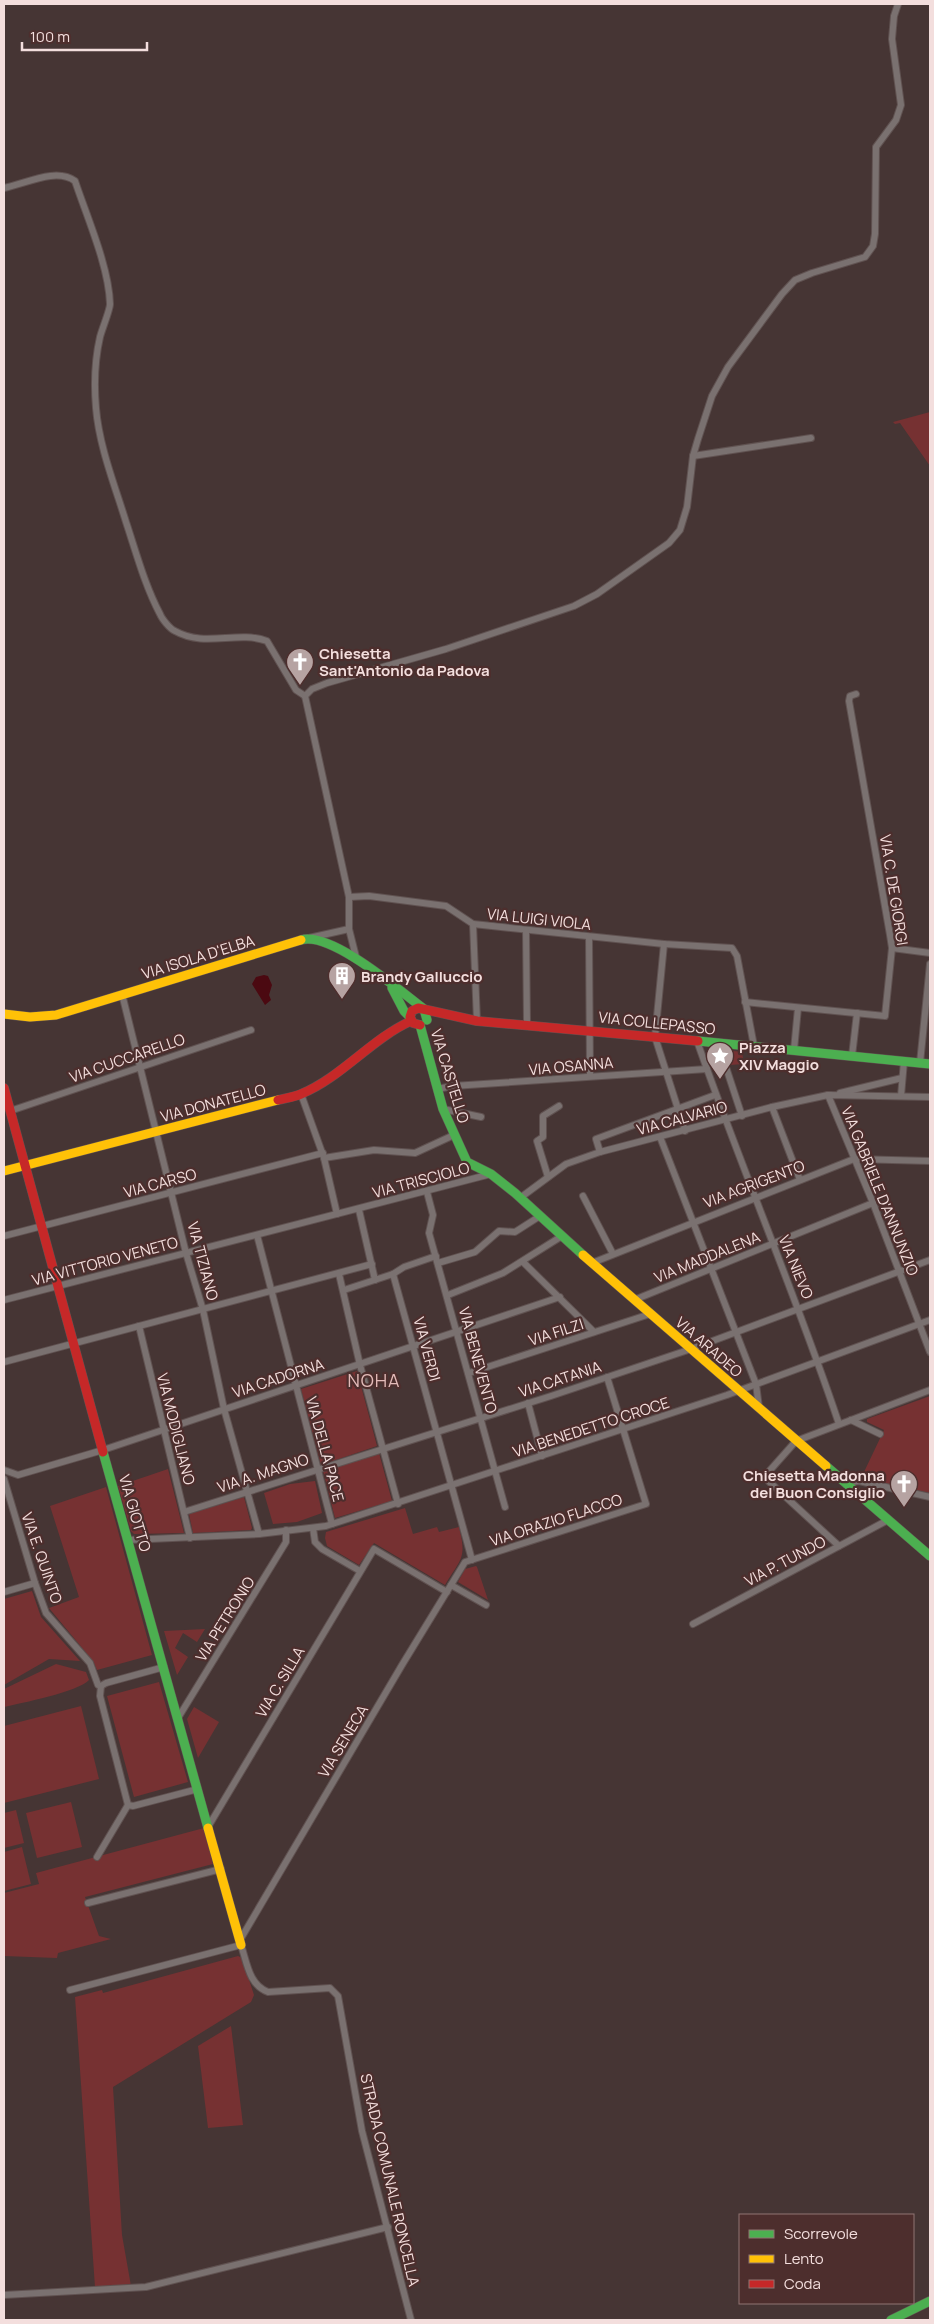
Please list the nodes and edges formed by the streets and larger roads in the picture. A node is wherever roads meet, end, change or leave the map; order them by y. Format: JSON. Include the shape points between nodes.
{"nodes":[{"id":1,"x":898,"y":4,"type":"edge"},
{"id":2,"x":4,"y":188,"type":"edge"},
{"id":3,"x":811,"y":438,"type":"dead end"},
{"id":4,"x":693,"y":456,"type":"junction"},
{"id":5,"x":856,"y":694,"type":"dead end"},
{"id":6,"x":305,"y":696,"type":"junction"},
{"id":7,"x":349,"y":896,"type":"junction"},
{"id":8,"x":473,"y":924,"type":"junction"},
{"id":9,"x":349,"y":929,"type":"junction"},
{"id":10,"x":526,"y":930,"type":"junction"},
{"id":11,"x":589,"y":936,"type":"junction"},
{"id":12,"x":308,"y":938,"type":"junction"},
{"id":13,"x":664,"y":944,"type":"junction"},
{"id":14,"x":892,"y":948,"type":"junction"},
{"id":15,"x":930,"y":952,"type":"edge"},
{"id":16,"x":356,"y":957,"type":"junction"},
{"id":17,"x":930,"y":964,"type":"edge"},
{"id":18,"x":389,"y":983,"type":"junction"},
{"id":19,"x":929,"y":993,"type":"edge"},
{"id":20,"x":122,"y":994,"type":"junction"},
{"id":21,"x":745,"y":1002,"type":"junction"},
{"id":22,"x":798,"y":1008,"type":"junction"},
{"id":23,"x":424,"y":1009,"type":"junction"},
{"id":24,"x":857,"y":1013,"type":"junction"},
{"id":25,"x":440,"y":1014,"type":"junction"},
{"id":26,"x":5,"y":1016,"type":"edge"},
{"id":27,"x":417,"y":1021,"type":"junction"},
{"id":28,"x":477,"y":1021,"type":"junction"},
{"id":29,"x":527,"y":1024,"type":"junction"},
{"id":30,"x":251,"y":1030,"type":"dead end"},
{"id":31,"x":588,"y":1030,"type":"junction"},
{"id":32,"x":655,"y":1037,"type":"junction"},
{"id":33,"x":697,"y":1041,"type":"junction"},
{"id":34,"x":718,"y":1043,"type":"junction"},
{"id":35,"x":754,"y":1046,"type":"junction"},
{"id":36,"x":794,"y":1050,"type":"junction"},
{"id":37,"x":852,"y":1056,"type":"junction"},
{"id":38,"x":904,"y":1061,"type":"junction"},
{"id":39,"x":920,"y":1063,"type":"junction"},
{"id":40,"x":930,"y":1064,"type":"edge"},
{"id":41,"x":140,"y":1067,"type":"junction"},
{"id":42,"x":706,"y":1069,"type":"junction"},
{"id":43,"x":666,"y":1073,"type":"junction"},
{"id":44,"x":590,"y":1076,"type":"junction"},
{"id":45,"x":902,"y":1078,"type":"junction"},
{"id":46,"x":4,"y":1088,"type":"edge"},
{"id":47,"x":437,"y":1089,"type":"junction"},
{"id":48,"x":301,"y":1094,"type":"junction"},
{"id":49,"x":715,"y":1095,"type":"junction"},
{"id":50,"x":828,"y":1095,"type":"junction"},
{"id":51,"x":901,"y":1096,"type":"junction"},
{"id":52,"x":930,"y":1097,"type":"edge"},
{"id":53,"x":559,"y":1106,"type":"dead end"},
{"id":54,"x":772,"y":1107,"type":"junction"},
{"id":55,"x":443,"y":1109,"type":"junction"},
{"id":56,"x":677,"y":1110,"type":"junction"},
{"id":57,"x":10,"y":1111,"type":"junction"},
{"id":58,"x":742,"y":1116,"type":"junction"},
{"id":59,"x":481,"y":1117,"type":"dead end"},
{"id":60,"x":724,"y":1121,"type":"junction"},
{"id":61,"x":685,"y":1131,"type":"junction"},
{"id":62,"x":156,"y":1132,"type":"junction"},
{"id":63,"x":454,"y":1135,"type":"junction"},
{"id":64,"x":660,"y":1137,"type":"junction"},
{"id":65,"x":600,"y":1152,"type":"junction"},
{"id":66,"x":323,"y":1156,"type":"junction"},
{"id":67,"x":854,"y":1159,"type":"junction"},
{"id":68,"x":930,"y":1161,"type":"edge"},
{"id":69,"x":467,"y":1162,"type":"joint"},
{"id":70,"x":24,"y":1165,"type":"junction"},
{"id":71,"x":4,"y":1171,"type":"edge"},
{"id":72,"x":491,"y":1174,"type":"junction"},
{"id":73,"x":548,"y":1177,"type":"junction"},
{"id":74,"x":800,"y":1180,"type":"junction"},
{"id":75,"x":427,"y":1192,"type":"junction"},
{"id":76,"x":172,"y":1193,"type":"junction"},
{"id":77,"x":583,"y":1196,"type":"dead end"},
{"id":78,"x":755,"y":1197,"type":"junction"},
{"id":79,"x":520,"y":1198,"type":"junction"},
{"id":80,"x":873,"y":1203,"type":"junction"},
{"id":81,"x":359,"y":1210,"type":"junction"},
{"id":82,"x":337,"y":1214,"type":"junction"},
{"id":83,"x":540,"y":1216,"type":"junction"},
{"id":84,"x":693,"y":1222,"type":"junction"},
{"id":85,"x":41,"y":1227,"type":"junction"},
{"id":86,"x":257,"y":1235,"type":"junction"},
{"id":87,"x":4,"y":1236,"type":"edge"},
{"id":88,"x":562,"y":1236,"type":"junction"},
{"id":89,"x":773,"y":1243,"type":"junction"},
{"id":90,"x":186,"y":1253,"type":"junction"},
{"id":91,"x":613,"y":1254,"type":"junction"},
{"id":92,"x":436,"y":1256,"type":"junction"},
{"id":93,"x":930,"y":1260,"type":"edge"},
{"id":94,"x":523,"y":1262,"type":"junction"},
{"id":95,"x":438,"y":1263,"type":"junction"},
{"id":96,"x":592,"y":1263,"type":"junction"},
{"id":97,"x":372,"y":1264,"type":"junction"},
{"id":98,"x":711,"y":1268,"type":"junction"},
{"id":99,"x":899,"y":1272,"type":"junction"},
{"id":100,"x":339,"y":1274,"type":"junction"},
{"id":101,"x":393,"y":1274,"type":"junction"},
{"id":102,"x":375,"y":1280,"type":"junction"},
{"id":103,"x":57,"y":1287,"type":"junction"},
{"id":104,"x":344,"y":1290,"type":"junction"},
{"id":105,"x":271,"y":1292,"type":"junction"},
{"id":106,"x":448,"y":1296,"type":"junction"},
{"id":107,"x":560,"y":1297,"type":"junction"},
{"id":108,"x":4,"y":1300,"type":"edge"},
{"id":109,"x":634,"y":1300,"type":"junction"},
{"id":110,"x":799,"y":1309,"type":"junction"},
{"id":111,"x":203,"y":1310,"type":"junction"},
{"id":112,"x":650,"y":1314,"type":"junction"},
{"id":113,"x":930,"y":1320,"type":"edge"},
{"id":114,"x":919,"y":1324,"type":"junction"},
{"id":115,"x":139,"y":1326,"type":"junction"},
{"id":116,"x":458,"y":1330,"type":"junction"},
{"id":117,"x":594,"y":1332,"type":"junction"},
{"id":118,"x":736,"y":1332,"type":"junction"},
{"id":119,"x":72,"y":1343,"type":"junction"},
{"id":120,"x":414,"y":1346,"type":"junction"},
{"id":121,"x":691,"y":1349,"type":"junction"},
{"id":122,"x":930,"y":1352,"type":"edge"},
{"id":123,"x":4,"y":1362,"type":"edge"},
{"id":124,"x":818,"y":1362,"type":"junction"},
{"id":125,"x":360,"y":1365,"type":"junction"},
{"id":126,"x":469,"y":1373,"type":"junction"},
{"id":127,"x":607,"y":1377,"type":"junction"},
{"id":128,"x":756,"y":1384,"type":"junction"},
{"id":129,"x":295,"y":1386,"type":"junction"},
{"id":130,"x":738,"y":1390,"type":"junction"},
{"id":131,"x":930,"y":1390,"type":"edge"},
{"id":132,"x":528,"y":1403,"type":"junction"},
{"id":133,"x":759,"y":1408,"type":"junction"},
{"id":134,"x":224,"y":1409,"type":"junction"},
{"id":135,"x":481,"y":1417,"type":"junction"},
{"id":136,"x":851,"y":1420,"type":"junction"},
{"id":137,"x":840,"y":1424,"type":"junction"},
{"id":138,"x":162,"y":1430,"type":"junction"},
{"id":139,"x":623,"y":1430,"type":"junction"},
{"id":140,"x":436,"y":1431,"type":"junction"},
{"id":141,"x":880,"y":1434,"type":"dead end"},
{"id":142,"x":796,"y":1441,"type":"junction"},
{"id":143,"x":383,"y":1449,"type":"junction"},
{"id":144,"x":103,"y":1450,"type":"junction"},
{"id":145,"x":542,"y":1456,"type":"junction"},
{"id":146,"x":4,"y":1470,"type":"edge"},
{"id":147,"x":317,"y":1470,"type":"junction"},
{"id":148,"x":495,"y":1472,"type":"junction"},
{"id":149,"x":4,"y":1479,"type":"edge"},
{"id":150,"x":846,"y":1483,"type":"junction"},
{"id":151,"x":451,"y":1486,"type":"junction"},
{"id":152,"x":247,"y":1491,"type":"junction"},
{"id":153,"x":930,"y":1496,"type":"edge"},
{"id":154,"x":398,"y":1504,"type":"junction"},
{"id":155,"x":505,"y":1507,"type":"dead end"},
{"id":156,"x":184,"y":1512,"type":"junction"},
{"id":157,"x":888,"y":1520,"type":"junction"},
{"id":158,"x":332,"y":1524,"type":"junction"},
{"id":159,"x":312,"y":1528,"type":"junction"},
{"id":160,"x":286,"y":1530,"type":"junction"},
{"id":161,"x":259,"y":1534,"type":"junction"},
{"id":162,"x":190,"y":1538,"type":"junction"},
{"id":163,"x":128,"y":1540,"type":"junction"},
{"id":164,"x":839,"y":1546,"type":"junction"},
{"id":165,"x":930,"y":1556,"type":"edge"},
{"id":166,"x":472,"y":1560,"type":"junction"},
{"id":167,"x":360,"y":1571,"type":"junction"},
{"id":168,"x":35,"y":1583,"type":"junction"},
{"id":169,"x":451,"y":1585,"type":"junction"},
{"id":170,"x":4,"y":1592,"type":"edge"},
{"id":171,"x":447,"y":1592,"type":"junction"},
{"id":172,"x":486,"y":1606,"type":"dead end"},
{"id":173,"x":693,"y":1624,"type":"dead end"},
{"id":174,"x":164,"y":1667,"type":"junction"},
{"id":175,"x":101,"y":1686,"type":"junction"},
{"id":176,"x":178,"y":1718,"type":"junction"},
{"id":177,"x":198,"y":1789,"type":"junction"},
{"id":178,"x":128,"y":1805,"type":"junction"},
{"id":179,"x":208,"y":1827,"type":"junction"},
{"id":180,"x":97,"y":1857,"type":"dead end"},
{"id":181,"x":220,"y":1869,"type":"junction"},
{"id":182,"x":88,"y":1903,"type":"dead end"},
{"id":183,"x":240,"y":1942,"type":"junction"},
{"id":184,"x":70,"y":1990,"type":"dead end"},
{"id":185,"x":388,"y":2227,"type":"junction"},
{"id":186,"x":4,"y":2295,"type":"edge"},
{"id":187,"x":930,"y":2302,"type":"edge"},
{"id":188,"x":411,"y":2320,"type":"edge"},
{"id":189,"x":891,"y":2320,"type":"edge"}],
"edges":[{"from":1,"to":4,"type":"street","via":[[892,39],[901,104],[896,120],[876,147],[873,246],[865,257],[795,280],[782,294],[721,379],[712,396]]},
{"from":2,"to":6,"type":"street","via":[[58,174],[75,181],[103,265],[110,306],[100,340],[96,410],[117,494],[160,616],[173,631],[202,640],[260,638],[267,641],[296,690]]},
{"from":3,"to":4,"type":"street"},
{"from":4,"to":6,"type":"street","via":[[687,507],[680,530],[668,543],[597,594],[574,606],[446,649],[327,684]]},
{"from":5,"to":14,"type":"street","name":"VIA C. DE GIORGI","via":[[850,696],[849,701]]},
{"from":6,"to":7,"type":"street"},
{"from":7,"to":8,"type":"street","name":"VIA LUIGI VIOLA","via":[[446,906]]},
{"from":7,"to":9,"type":"street"},
{"from":8,"to":10,"type":"street","name":"VIA LUIGI VIOLA"},
{"from":8,"to":28,"type":"street"},
{"from":9,"to":12,"type":"street"},
{"from":9,"to":16,"type":"street"},
{"from":10,"to":11,"type":"street","name":"VIA LUIGI VIOLA"},
{"from":10,"to":29,"type":"street"},
{"from":11,"to":13,"type":"street","name":"VIA LUIGI VIOLA"},
{"from":11,"to":31,"type":"street"},
{"from":12,"to":16,"type":"street"},
{"from":12,"to":20,"type":"street","name":"VIA ISOLA D'ELBA"},
{"from":13,"to":21,"type":"street","name":"VIA LUIGI VIOLA","via":[[732,948],[737,956]]},
{"from":13,"to":32,"type":"street"},
{"from":14,"to":15,"type":"street"},
{"from":14,"to":24,"type":"street","name":"VIA C. DE GIORGI","via":[[885,1016]]},
{"from":16,"to":18,"type":"street"},
{"from":17,"to":19,"type":"street"},
{"from":18,"to":23,"type":"street"},
{"from":18,"to":27,"type":"street","via":[[404,1011]]},
{"from":19,"to":39,"type":"street"},
{"from":20,"to":26,"type":"street","name":"VIA ISOLA D'ELBA","via":[[56,1015]]},
{"from":20,"to":41,"type":"street","name":"VIA TIZIANO"},
{"from":21,"to":22,"type":"street","name":"VIA C. DE GIORGI"},
{"from":21,"to":35,"type":"street"},
{"from":22,"to":24,"type":"street","name":"VIA C. DE GIORGI"},
{"from":22,"to":36,"type":"street"},
{"from":23,"to":25,"type":"street","name":"VIA COLLEPASSO"},
{"from":23,"to":27,"type":"street","name":"VIA CASTELLO","via":[[427,1014]]},
{"from":23,"to":27,"type":"street","via":[[415,1009]]},
{"from":24,"to":37,"type":"street"},
{"from":25,"to":27,"type":"street"},
{"from":25,"to":28,"type":"street","name":"VIA COLLEPASSO"},
{"from":27,"to":47,"type":"street","name":"VIA CASTELLO"},
{"from":27,"to":48,"type":"street","name":"VIA DONATELLO","via":[[395,1028],[336,1073]]},
{"from":28,"to":29,"type":"street","name":"VIA COLLEPASSO"},
{"from":29,"to":31,"type":"street","name":"VIA COLLEPASSO"},
{"from":30,"to":41,"type":"street","name":"VIA CUCCARELLO"},
{"from":31,"to":32,"type":"street","name":"VIA COLLEPASSO"},
{"from":31,"to":44,"type":"street"},
{"from":32,"to":33,"type":"street","name":"VIA COLLEPASSO"},
{"from":32,"to":43,"type":"street"},
{"from":33,"to":34,"type":"street","name":"VIA COLLEPASSO"},
{"from":33,"to":42,"type":"street","name":"VIA NIEVO"},
{"from":34,"to":35,"type":"street","name":"VIA COLLEPASSO"},
{"from":34,"to":58,"type":"street"},
{"from":35,"to":36,"type":"street","name":"VIA COLLEPASSO"},
{"from":36,"to":37,"type":"street","name":"VIA COLLEPASSO"},
{"from":37,"to":38,"type":"street","name":"VIA COLLEPASSO"},
{"from":38,"to":39,"type":"street","name":"VIA COLLEPASSO"},
{"from":38,"to":45,"type":"street"},
{"from":39,"to":40,"type":"street","name":"VIA COLLEPASSO"},
{"from":41,"to":57,"type":"street","name":"VIA CUCCARELLO"},
{"from":41,"to":62,"type":"street","name":"VIA TIZIANO"},
{"from":42,"to":43,"type":"street","name":"VIA OSANNA"},
{"from":42,"to":49,"type":"street","name":"VIA NIEVO"},
{"from":43,"to":44,"type":"street","name":"VIA OSANNA"},
{"from":43,"to":56,"type":"street"},
{"from":44,"to":47,"type":"street","name":"VIA OSANNA"},
{"from":45,"to":50,"type":"street","name":"VIA CALVARIO"},
{"from":45,"to":51,"type":"street"},
{"from":46,"to":57,"type":"street","name":"VIA GIOTTO"},
{"from":47,"to":55,"type":"street","name":"VIA CASTELLO"},
{"from":48,"to":62,"type":"street","name":"VIA DONATELLO"},
{"from":48,"to":66,"type":"street"},
{"from":49,"to":56,"type":"street"},
{"from":49,"to":60,"type":"street","name":"VIA NIEVO"},
{"from":50,"to":51,"type":"street","name":"VIA CALVARIO"},
{"from":50,"to":54,"type":"street","name":"VIA CALVARIO"},
{"from":50,"to":67,"type":"street","name":"VIA GABRIELE D'ANNUNZIO"},
{"from":51,"to":52,"type":"street","name":"VIA CALVARIO"},
{"from":53,"to":73,"type":"street","via":[[543,1116],[543,1136],[537,1141]]},
{"from":54,"to":58,"type":"street","name":"VIA CALVARIO"},
{"from":54,"to":74,"type":"street"},
{"from":55,"to":59,"type":"street"},
{"from":55,"to":63,"type":"street","name":"VIA CASTELLO"},
{"from":56,"to":61,"type":"street"},
{"from":56,"to":65,"type":"street","via":[[596,1139]]},
{"from":57,"to":70,"type":"street","name":"VIA GIOTTO"},
{"from":58,"to":60,"type":"street","name":"VIA CALVARIO"},
{"from":60,"to":61,"type":"street","name":"VIA CALVARIO"},
{"from":60,"to":78,"type":"street","name":"VIA NIEVO"},
{"from":61,"to":64,"type":"street","name":"VIA CALVARIO"},
{"from":62,"to":70,"type":"street","name":"VIA DONATELLO"},
{"from":62,"to":76,"type":"street","name":"VIA TIZIANO"},
{"from":63,"to":66,"type":"street","name":"VIA CARSO","via":[[415,1153],[374,1150]]},
{"from":63,"to":69,"type":"street","name":"VIA CASTELLO"},
{"from":64,"to":65,"type":"street","name":"VIA CALVARIO"},
{"from":64,"to":84,"type":"street"},
{"from":65,"to":73,"type":"street","name":"VIA CALVARIO","via":[[566,1164]]},
{"from":66,"to":76,"type":"street","name":"VIA CARSO"},
{"from":66,"to":82,"type":"street"},
{"from":67,"to":68,"type":"street","name":"VIA AGRIGENTO"},
{"from":67,"to":74,"type":"street","name":"VIA AGRIGENTO"},
{"from":67,"to":80,"type":"street","name":"VIA GABRIELE D'ANNUNZIO"},
{"from":69,"to":72,"type":"street","name":"VIA ARADEO"},
{"from":70,"to":71,"type":"street","name":"VIA DONATELLO"},
{"from":70,"to":85,"type":"street","name":"VIA GIOTTO"},
{"from":72,"to":75,"type":"street","name":"VIA TRISCIOLO"},
{"from":72,"to":79,"type":"street","name":"VIA ARADEO"},
{"from":73,"to":79,"type":"street","name":"VIA CALVARIO"},
{"from":74,"to":78,"type":"street","name":"VIA AGRIGENTO"},
{"from":75,"to":81,"type":"street","name":"VIA TRISCIOLO"},
{"from":75,"to":92,"type":"street","name":"VIA BENEVENTO","via":[[433,1215],[429,1233]]},
{"from":76,"to":85,"type":"street","name":"VIA CARSO"},
{"from":76,"to":90,"type":"street","name":"VIA TIZIANO"},
{"from":77,"to":91,"type":"street"},
{"from":78,"to":84,"type":"street","name":"VIA AGRIGENTO"},
{"from":78,"to":89,"type":"street","name":"VIA NIEVO"},
{"from":79,"to":83,"type":"street","name":"VIA ARADEO"},
{"from":80,"to":89,"type":"street","name":"VIA MADDALENA"},
{"from":80,"to":99,"type":"street","name":"VIA GABRIELE D'ANNUNZIO"},
{"from":81,"to":82,"type":"street","name":"VIA VITTORIO VENETO"},
{"from":81,"to":97,"type":"street"},
{"from":82,"to":86,"type":"street","name":"VIA VITTORIO VENETO"},
{"from":83,"to":88,"type":"street","name":"VIA ARADEO"},
{"from":83,"to":95,"type":"street","via":[[515,1232],[499,1231],[475,1252]]},
{"from":84,"to":91,"type":"street","name":"VIA AGRIGENTO"},
{"from":84,"to":98,"type":"street"},
{"from":85,"to":87,"type":"street","name":"VIA CARSO"},
{"from":85,"to":103,"type":"street","name":"VIA GIOTTO"},
{"from":86,"to":90,"type":"street","name":"VIA VITTORIO VENETO"},
{"from":86,"to":105,"type":"street","name":"VIA DELLA PACE"},
{"from":88,"to":94,"type":"street"},
{"from":88,"to":96,"type":"street","name":"VIA ARADEO"},
{"from":89,"to":98,"type":"street","name":"VIA MADDALENA"},
{"from":89,"to":110,"type":"street","name":"VIA NIEVO"},
{"from":90,"to":103,"type":"street","name":"VIA VITTORIO VENETO"},
{"from":90,"to":111,"type":"street","name":"VIA TIZIANO"},
{"from":91,"to":96,"type":"street","name":"VIA AGRIGENTO"},
{"from":92,"to":95,"type":"street","name":"VIA BENEVENTO"},
{"from":92,"to":101,"type":"street"},
{"from":93,"to":99,"type":"street","name":"VIA CATANIA"},
{"from":94,"to":106,"type":"street"},
{"from":94,"to":107,"type":"street"},
{"from":95,"to":106,"type":"street","name":"VIA BENEVENTO"},
{"from":96,"to":109,"type":"street","name":"VIA ARADEO"},
{"from":97,"to":100,"type":"street"},
{"from":97,"to":102,"type":"street"},
{"from":98,"to":109,"type":"street","name":"VIA MADDALENA"},
{"from":98,"to":118,"type":"street"},
{"from":99,"to":110,"type":"street","name":"VIA CATANIA"},
{"from":99,"to":114,"type":"street","name":"VIA GABRIELE D'ANNUNZIO"},
{"from":100,"to":104,"type":"street"},
{"from":100,"to":105,"type":"street"},
{"from":101,"to":102,"type":"street"},
{"from":101,"to":120,"type":"street","name":"VIA VERDI"},
{"from":102,"to":104,"type":"street"},
{"from":103,"to":108,"type":"street","name":"VIA VITTORIO VENETO"},
{"from":103,"to":119,"type":"street","name":"VIA GIOTTO"},
{"from":104,"to":125,"type":"street"},
{"from":105,"to":111,"type":"street"},
{"from":105,"to":129,"type":"street","name":"VIA DELLA PACE"},
{"from":106,"to":116,"type":"street","name":"VIA BENEVENTO"},
{"from":107,"to":116,"type":"street","name":"VIA CADORNA"},
{"from":107,"to":117,"type":"street"},
{"from":109,"to":112,"type":"street","name":"VIA ARADEO"},
{"from":110,"to":118,"type":"street","name":"VIA CATANIA"},
{"from":110,"to":124,"type":"street","name":"VIA NIEVO"},
{"from":111,"to":115,"type":"street"},
{"from":111,"to":134,"type":"street","name":"VIA TIZIANO"},
{"from":112,"to":117,"type":"street","name":"VIA FILZI"},
{"from":112,"to":121,"type":"street","name":"VIA ARADEO"},
{"from":113,"to":114,"type":"street","name":"VIA BENEDETTO CROCE"},
{"from":114,"to":122,"type":"street","name":"VIA GABRIELE D'ANNUNZIO"},
{"from":114,"to":124,"type":"street","name":"VIA BENEDETTO CROCE"},
{"from":115,"to":119,"type":"street"},
{"from":115,"to":138,"type":"street","name":"VIA MODIGLIANO"},
{"from":116,"to":120,"type":"street","name":"VIA CADORNA"},
{"from":116,"to":126,"type":"street","name":"VIA BENEVENTO"},
{"from":117,"to":126,"type":"street","name":"VIA FILZI"},
{"from":118,"to":121,"type":"street","name":"VIA CATANIA"},
{"from":118,"to":128,"type":"street"},
{"from":119,"to":123,"type":"street"},
{"from":119,"to":144,"type":"street","name":"VIA GIOTTO"},
{"from":120,"to":125,"type":"street","name":"VIA CADORNA"},
{"from":120,"to":140,"type":"street","name":"VIA VERDI"},
{"from":121,"to":127,"type":"street","name":"VIA CATANIA"},
{"from":121,"to":130,"type":"street","name":"VIA ARADEO"},
{"from":124,"to":128,"type":"street","name":"VIA BENEDETTO CROCE"},
{"from":124,"to":137,"type":"street","name":"VIA NIEVO"},
{"from":125,"to":129,"type":"street","name":"VIA CADORNA"},
{"from":125,"to":143,"type":"street"},
{"from":126,"to":135,"type":"street","name":"VIA BENEVENTO"},
{"from":127,"to":132,"type":"street","name":"VIA CATANIA"},
{"from":127,"to":139,"type":"street"},
{"from":128,"to":130,"type":"street","name":"VIA BENEDETTO CROCE"},
{"from":128,"to":133,"type":"street"},
{"from":129,"to":134,"type":"street","name":"VIA CADORNA"},
{"from":129,"to":147,"type":"street","name":"VIA DELLA PACE"},
{"from":130,"to":133,"type":"street","name":"VIA ARADEO"},
{"from":130,"to":139,"type":"street","name":"VIA BENEDETTO CROCE"},
{"from":131,"to":136,"type":"street"},
{"from":132,"to":135,"type":"street","name":"VIA CATANIA"},
{"from":132,"to":145,"type":"street"},
{"from":133,"to":142,"type":"street","name":"VIA ARADEO"},
{"from":134,"to":138,"type":"street","name":"VIA CADORNA"},
{"from":134,"to":152,"type":"street","name":"VIA TIZIANO"},
{"from":135,"to":140,"type":"street","name":"VIA CATANIA"},
{"from":135,"to":148,"type":"street","name":"VIA BENEVENTO"},
{"from":136,"to":137,"type":"street"},
{"from":136,"to":141,"type":"street"},
{"from":137,"to":142,"type":"street"},
{"from":138,"to":144,"type":"street","name":"VIA CADORNA"},
{"from":138,"to":156,"type":"street","name":"VIA MODIGLIANO"},
{"from":139,"to":145,"type":"street","name":"VIA BENEDETTO CROCE"},
{"from":139,"to":166,"type":"street","name":"VIA ORAZIO FLACCO","via":[[646,1504]]},
{"from":140,"to":143,"type":"street","name":"VIA A. MAGNO"},
{"from":140,"to":151,"type":"street","name":"VIA VERDI"},
{"from":142,"to":150,"type":"street","name":"VIA ARADEO"},
{"from":142,"to":164,"type":"street","via":[[764,1477]]},
{"from":143,"to":147,"type":"street","name":"VIA A. MAGNO"},
{"from":143,"to":154,"type":"street"},
{"from":144,"to":146,"type":"street","name":"VIA CADORNA","via":[[18,1475]]},
{"from":144,"to":163,"type":"street","name":"VIA GIOTTO"},
{"from":145,"to":148,"type":"street","name":"VIA BENEDETTO CROCE"},
{"from":147,"to":152,"type":"street","name":"VIA A. MAGNO"},
{"from":147,"to":158,"type":"street","name":"VIA DELLA PACE"},
{"from":148,"to":151,"type":"street","name":"VIA BENEDETTO CROCE"},
{"from":148,"to":155,"type":"street","name":"VIA BENEVENTO"},
{"from":149,"to":168,"type":"street","name":"VIA E. QUINTO"},
{"from":150,"to":153,"type":"street","via":[[859,1481]]},
{"from":150,"to":157,"type":"street","name":"VIA ARADEO"},
{"from":151,"to":154,"type":"street","name":"VIA BENEDETTO CROCE"},
{"from":151,"to":166,"type":"street","name":"VIA VERDI"},
{"from":152,"to":156,"type":"street","name":"VIA A. MAGNO"},
{"from":152,"to":161,"type":"street","name":"VIA TIZIANO"},
{"from":154,"to":158,"type":"street","name":"VIA BENEDETTO CROCE"},
{"from":156,"to":162,"type":"street","name":"VIA MODIGLIANO"},
{"from":157,"to":164,"type":"street","name":"VIA P. TUNDO"},
{"from":157,"to":165,"type":"street","name":"VIA ARADEO"},
{"from":158,"to":159,"type":"street","name":"VIA BENEDETTO CROCE"},
{"from":159,"to":160,"type":"street","name":"VIA BENEDETTO CROCE"},
{"from":159,"to":167,"type":"street","via":[[315,1542],[322,1549]]},
{"from":160,"to":161,"type":"street","name":"VIA BENEDETTO CROCE"},
{"from":160,"to":176,"type":"street","name":"VIA PETRONIO","via":[[286,1542]]},
{"from":161,"to":162,"type":"street","name":"VIA BENEDETTO CROCE"},
{"from":162,"to":163,"type":"street","name":"VIA BENEDETTO CROCE"},
{"from":163,"to":174,"type":"street","name":"VIA GIOTTO"},
{"from":164,"to":173,"type":"street","name":"VIA P. TUNDO"},
{"from":166,"to":169,"type":"street","name":"VIA SENECA","via":[[465,1562]]},
{"from":167,"to":171,"type":"street","name":"VIA C. SILLA","via":[[374,1549]]},
{"from":167,"to":179,"type":"street","name":"VIA C. SILLA"},
{"from":168,"to":170,"type":"street"},
{"from":168,"to":175,"type":"street","name":"VIA E. QUINTO","via":[[46,1612],[90,1663]]},
{"from":169,"to":171,"type":"street","name":"VIA SENECA"},
{"from":169,"to":172,"type":"street"},
{"from":171,"to":183,"type":"street","name":"VIA SENECA"},
{"from":174,"to":175,"type":"street"},
{"from":174,"to":176,"type":"street","name":"VIA GIOTTO"},
{"from":175,"to":178,"type":"street","name":"VIA E. QUINTO","via":[[100,1696]]},
{"from":176,"to":177,"type":"street","name":"VIA GIOTTO"},
{"from":177,"to":178,"type":"street"},
{"from":177,"to":179,"type":"street","name":"VIA GIOTTO"},
{"from":178,"to":180,"type":"street"},
{"from":179,"to":181,"type":"street","name":"VIA GIOTTO"},
{"from":181,"to":182,"type":"street"},
{"from":181,"to":183,"type":"street","name":"VIA GIOTTO"},
{"from":183,"to":184,"type":"street"},
{"from":183,"to":185,"type":"street","name":"STRADA COMUNALE RONCELLA","via":[[253,1981],[260,1989],[268,1992],[330,1988],[338,1996],[362,2131]]},
{"from":185,"to":186,"type":"street","via":[[146,2287]]},
{"from":185,"to":188,"type":"street","name":"STRADA COMUNALE RONCELLA"},
{"from":187,"to":189,"type":"street"}]}
